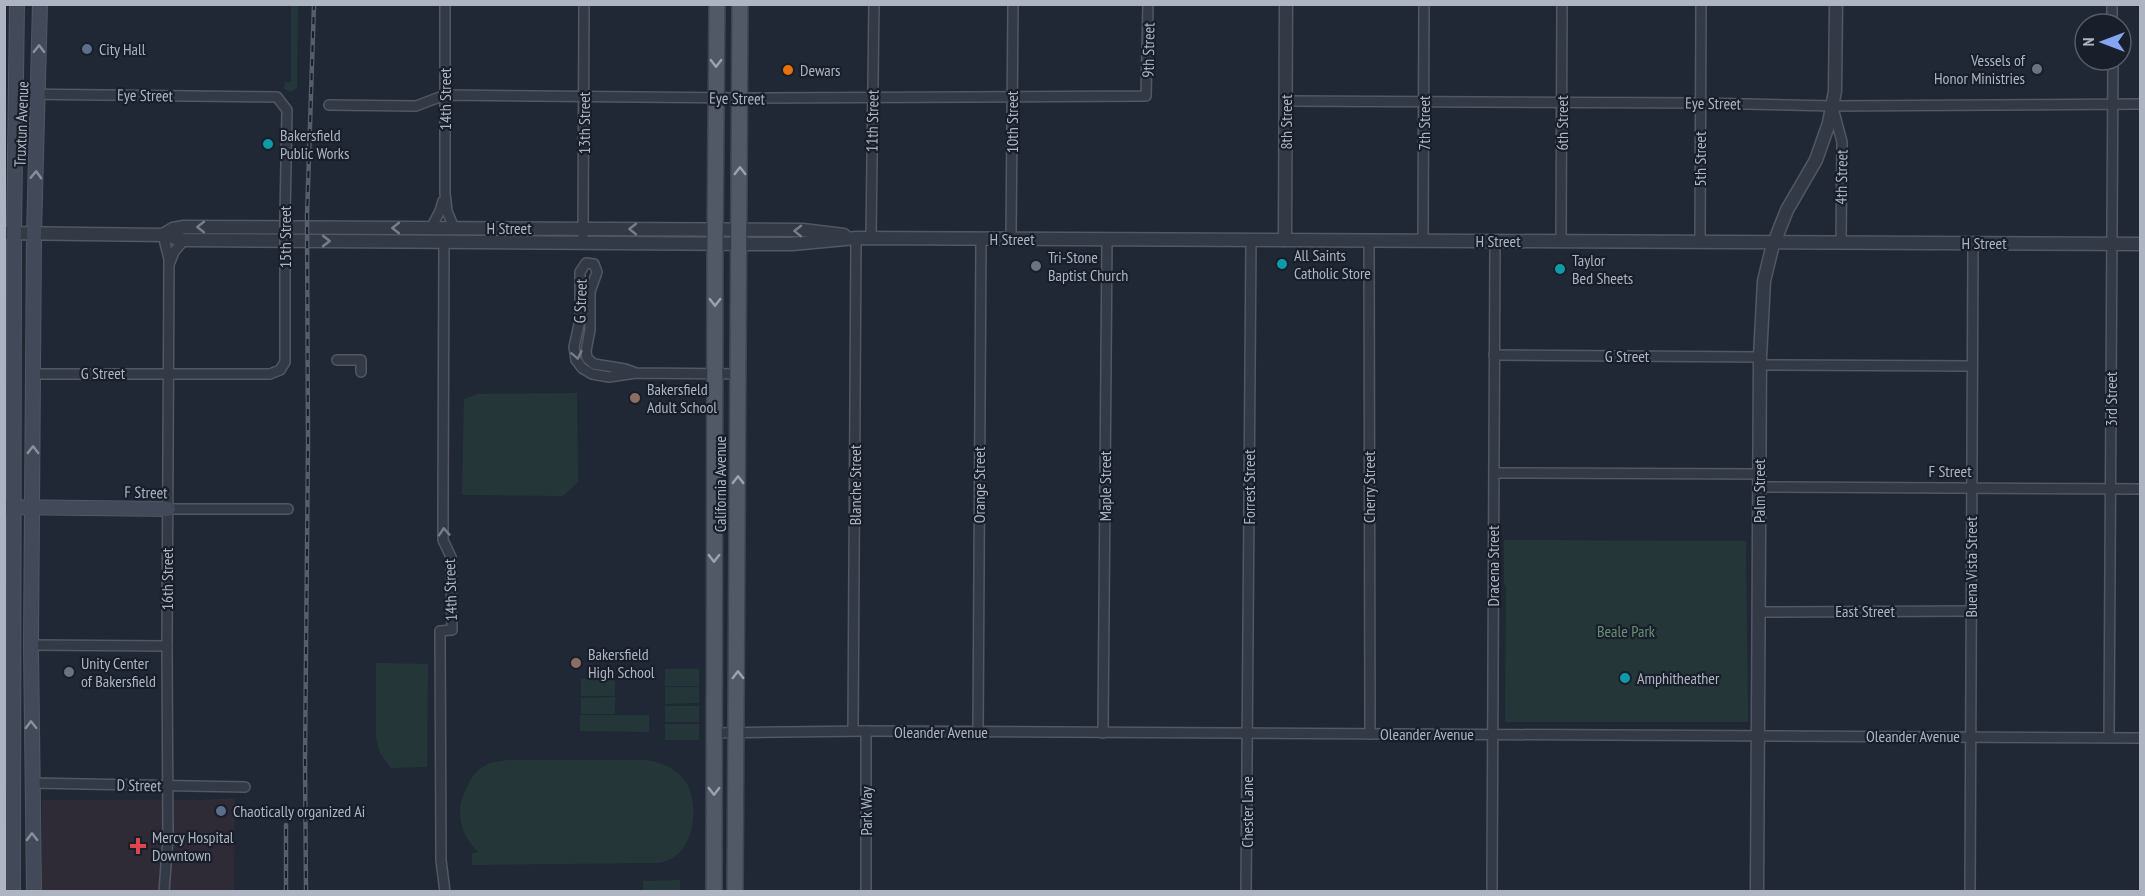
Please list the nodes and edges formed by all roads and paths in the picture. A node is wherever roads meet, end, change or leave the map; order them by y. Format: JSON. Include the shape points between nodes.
{"nodes":[{"id":1,"x":17,"y":4,"type":"edge"},
{"id":2,"x":40,"y":4,"type":"edge"},
{"id":3,"x":445,"y":4,"type":"edge"},
{"id":4,"x":584,"y":4,"type":"edge"},
{"id":5,"x":717,"y":4,"type":"edge"},
{"id":6,"x":740,"y":4,"type":"edge"},
{"id":7,"x":874,"y":4,"type":"edge"},
{"id":8,"x":1012,"y":4,"type":"edge"},
{"id":9,"x":1148,"y":4,"type":"edge"},
{"id":10,"x":1286,"y":4,"type":"edge"},
{"id":11,"x":1424,"y":4,"type":"edge"},
{"id":12,"x":1563,"y":4,"type":"edge"},
{"id":13,"x":1701,"y":4,"type":"edge"},
{"id":14,"x":1836,"y":4,"type":"edge"},
{"id":15,"x":2113,"y":72,"type":"edge"},
{"id":16,"x":10,"y":94,"type":"edge"},
{"id":17,"x":38,"y":94,"type":"junction"},
{"id":18,"x":445,"y":95,"type":"junction"},
{"id":19,"x":584,"y":96,"type":"junction"},
{"id":20,"x":1146,"y":96,"type":"joint"},
{"id":21,"x":716,"y":97,"type":"junction"},
{"id":22,"x":873,"y":97,"type":"junction"},
{"id":23,"x":741,"y":98,"type":"junction"},
{"id":24,"x":1012,"y":98,"type":"junction"},
{"id":25,"x":1286,"y":101,"type":"junction"},
{"id":26,"x":1424,"y":102,"type":"junction"},
{"id":27,"x":1701,"y":103,"type":"junction"},
{"id":28,"x":282,"y":104,"type":"joint"},
{"id":29,"x":1562,"y":104,"type":"junction"},
{"id":30,"x":2113,"y":104,"type":"junction"},
{"id":31,"x":2140,"y":104,"type":"edge"},
{"id":32,"x":329,"y":105,"type":"dead end"},
{"id":33,"x":1833,"y":106,"type":"junction"},
{"id":34,"x":445,"y":193,"type":"junction"},
{"id":35,"x":431,"y":228,"type":"junction"},
{"id":36,"x":454,"y":228,"type":"junction"},
{"id":37,"x":509,"y":228,"type":"junction"},
{"id":38,"x":583,"y":229,"type":"junction"},
{"id":39,"x":9,"y":233,"type":"edge"},
{"id":40,"x":34,"y":234,"type":"junction"},
{"id":41,"x":163,"y":235,"type":"junction"},
{"id":42,"x":715,"y":236,"type":"junction"},
{"id":43,"x":740,"y":237,"type":"junction"},
{"id":44,"x":856,"y":238,"type":"junction"},
{"id":45,"x":871,"y":238,"type":"junction"},
{"id":46,"x":981,"y":239,"type":"junction"},
{"id":47,"x":1011,"y":239,"type":"junction"},
{"id":48,"x":1107,"y":239,"type":"junction"},
{"id":49,"x":184,"y":240,"type":"junction"},
{"id":50,"x":1251,"y":240,"type":"junction"},
{"id":51,"x":1285,"y":240,"type":"junction"},
{"id":52,"x":1369,"y":240,"type":"junction"},
{"id":53,"x":1423,"y":240,"type":"junction"},
{"id":54,"x":1495,"y":241,"type":"junction"},
{"id":55,"x":1562,"y":241,"type":"junction"},
{"id":56,"x":444,"y":242,"type":"junction"},
{"id":57,"x":583,"y":242,"type":"junction"},
{"id":58,"x":1700,"y":242,"type":"junction"},
{"id":59,"x":1775,"y":242,"type":"junction"},
{"id":60,"x":1840,"y":242,"type":"junction"},
{"id":61,"x":1973,"y":243,"type":"junction"},
{"id":62,"x":2112,"y":244,"type":"junction"},
{"id":63,"x":2140,"y":244,"type":"edge"},
{"id":64,"x":170,"y":267,"type":"junction"},
{"id":65,"x":1494,"y":355,"type":"junction"},
{"id":66,"x":337,"y":360,"type":"dead end"},
{"id":67,"x":1760,"y":361,"type":"junction"},
{"id":68,"x":1972,"y":366,"type":"junction"},
{"id":69,"x":280,"y":370,"type":"joint"},
{"id":70,"x":361,"y":372,"type":"dead end"},
{"id":71,"x":168,"y":373,"type":"junction"},
{"id":72,"x":636,"y":373,"type":"junction"},
{"id":73,"x":33,"y":374,"type":"junction"},
{"id":74,"x":715,"y":374,"type":"junction"},
{"id":75,"x":739,"y":374,"type":"junction"},
{"id":76,"x":1494,"y":473,"type":"junction"},
{"id":77,"x":1759,"y":480,"type":"junction"},
{"id":78,"x":1972,"y":488,"type":"junction"},
{"id":79,"x":2140,"y":489,"type":"edge"},
{"id":80,"x":2110,"y":490,"type":"junction"},
{"id":81,"x":9,"y":507,"type":"edge"},
{"id":82,"x":32,"y":508,"type":"junction"},
{"id":83,"x":168,"y":508,"type":"junction"},
{"id":84,"x":288,"y":509,"type":"dead end"},
{"id":85,"x":1971,"y":611,"type":"junction"},
{"id":86,"x":1759,"y":612,"type":"junction"},
{"id":87,"x":9,"y":645,"type":"edge"},
{"id":88,"x":31,"y":645,"type":"junction"},
{"id":89,"x":167,"y":646,"type":"junction"},
{"id":90,"x":853,"y":731,"type":"junction"},
{"id":91,"x":866,"y":731,"type":"junction"},
{"id":92,"x":978,"y":732,"type":"junction"},
{"id":93,"x":714,"y":733,"type":"junction"},
{"id":94,"x":737,"y":733,"type":"junction"},
{"id":95,"x":1103,"y":733,"type":"junction"},
{"id":96,"x":1247,"y":733,"type":"junction"},
{"id":97,"x":1370,"y":734,"type":"junction"},
{"id":98,"x":1492,"y":734,"type":"junction"},
{"id":99,"x":1758,"y":736,"type":"junction"},
{"id":100,"x":1971,"y":736,"type":"junction"},
{"id":101,"x":2109,"y":737,"type":"junction"},
{"id":102,"x":2140,"y":738,"type":"edge"},
{"id":103,"x":12,"y":759,"type":"junction"},
{"id":104,"x":8,"y":782,"type":"edge"},
{"id":105,"x":32,"y":783,"type":"junction"},
{"id":106,"x":168,"y":786,"type":"junction"},
{"id":107,"x":245,"y":787,"type":"dead end"},
{"id":108,"x":32,"y":808,"type":"junction"},
{"id":109,"x":13,"y":891,"type":"edge"},
{"id":110,"x":34,"y":891,"type":"edge"},
{"id":111,"x":164,"y":891,"type":"edge"},
{"id":112,"x":445,"y":891,"type":"edge"},
{"id":113,"x":714,"y":891,"type":"edge"},
{"id":114,"x":735,"y":891,"type":"edge"},
{"id":115,"x":866,"y":891,"type":"edge"},
{"id":116,"x":1246,"y":891,"type":"edge"},
{"id":117,"x":1492,"y":891,"type":"edge"},
{"id":118,"x":1757,"y":891,"type":"edge"},
{"id":119,"x":1970,"y":891,"type":"edge"}],
"edges":[{"from":1,"to":16,"type":"main road","name":"Truxtun Avenue"},
{"from":17,"to":2,"type":"main road","name":"Truxtun Avenue","one_way":true},
{"from":3,"to":18,"type":"street","name":"14th Street"},
{"from":4,"to":19,"type":"street","name":"13th Street"},
{"from":5,"to":21,"type":"main road","name":"California Avenue","one_way":true},
{"from":6,"to":23,"type":"main road","name":"California Avenue"},
{"from":7,"to":22,"type":"street","name":"11th Street"},
{"from":8,"to":24,"type":"street","name":"10th Street"},
{"from":9,"to":20,"type":"street","name":"9th Street"},
{"from":10,"to":25,"type":"street","name":"8th Street"},
{"from":11,"to":26,"type":"street","name":"7th Street"},
{"from":12,"to":29,"type":"street","name":"6th Street"},
{"from":13,"to":27,"type":"street","name":"5th Street"},
{"from":14,"to":33,"type":"street","name":"4th Street"},
{"from":15,"to":30,"type":"street","name":"3rd Street"},
{"from":16,"to":17,"type":"street","name":"Eye Street"},
{"from":16,"to":39,"type":"main road","name":"Truxtun Avenue"},
{"from":17,"to":28,"type":"street","name":"Eye Street","via":[[269,97]]},
{"from":40,"to":17,"type":"main road","name":"Truxtun Avenue","one_way":true},
{"from":18,"to":19,"type":"street","name":"Eye Street"},
{"from":18,"to":32,"type":"street","name":"Eye Street","via":[[416,106]]},
{"from":18,"to":34,"type":"street","name":"14th Street"},
{"from":19,"to":21,"type":"street","name":"Eye Street"},
{"from":19,"to":38,"type":"street","name":"13th Street"},
{"from":20,"to":24,"type":"street","name":"Eye Street"},
{"from":21,"to":23,"type":"street","name":"Eye Street"},
{"from":21,"to":42,"type":"main road","name":"California Avenue"},
{"from":22,"to":23,"type":"street","name":"Eye Street"},
{"from":22,"to":24,"type":"street","name":"Eye Street"},
{"from":22,"to":45,"type":"street","name":"11th Street"},
{"from":43,"to":23,"type":"main road","name":"California Avenue","one_way":true},
{"from":24,"to":47,"type":"street","name":"10th Street"},
{"from":25,"to":26,"type":"street","name":"Eye Street"},
{"from":25,"to":51,"type":"street","name":"8th Street"},
{"from":26,"to":29,"type":"street","name":"Eye Street"},
{"from":26,"to":53,"type":"street","name":"7th Street"},
{"from":27,"to":29,"type":"street","name":"Eye Street"},
{"from":27,"to":33,"type":"street","name":"Eye Street"},
{"from":27,"to":58,"type":"street","name":"5th Street"},
{"from":28,"to":69,"type":"street","name":"15th Street","bridge":true,"via":[[287,110],[285,362]]},
{"from":29,"to":55,"type":"street","name":"6th Street"},
{"from":30,"to":31,"type":"street","name":"Eye Street"},
{"from":30,"to":33,"type":"street","name":"Eye Street"},
{"from":30,"to":62,"type":"street","name":"3rd Street"},
{"from":33,"to":59,"type":"street","name":"Palm Street","via":[[1816,160],[1787,210]]},
{"from":33,"to":60,"type":"street","name":"4th Street","via":[[1842,142]]},
{"from":34,"to":35,"type":"street","name":"14th Street"},
{"from":34,"to":36,"type":"street","name":"14th Street"},
{"from":35,"to":36,"type":"street","name":"H Street"},
{"from":35,"to":41,"type":"street","name":"H Street","one_way":true,"via":[[184,227]]},
{"from":36,"to":37,"type":"street","name":"H Street"},
{"from":37,"to":38,"type":"street","name":"H Street"},
{"from":37,"to":56,"type":"street","via":[[453,235]]},
{"from":42,"to":38,"type":"street","name":"H Street","one_way":true},
{"from":38,"to":57,"type":"street","name":"13th Street"},
{"from":39,"to":40,"type":"street","name":"H Street"},
{"from":39,"to":81,"type":"main road","name":"Truxtun Avenue"},
{"from":40,"to":41,"type":"street","name":"H Street"},
{"from":40,"to":73,"type":"main road","name":"Truxtun Avenue"},
{"from":41,"to":49,"type":"street","name":"H Street"},
{"from":41,"to":64,"type":"street","name":"16th Street"},
{"from":42,"to":43,"type":"street","name":"H Street"},
{"from":42,"to":57,"type":"street","name":"H Street"},
{"from":42,"to":74,"type":"main road","name":"California Avenue","one_way":true},
{"from":43,"to":44,"type":"street","name":"H Street","via":[[792,244]]},
{"from":43,"to":75,"type":"main road","name":"California Avenue"},
{"from":44,"to":45,"type":"street","name":"H Street"},
{"from":44,"to":90,"type":"street","name":"Blanche Street"},
{"from":45,"to":46,"type":"street","name":"H Street"},
{"from":46,"to":47,"type":"street","name":"H Street"},
{"from":46,"to":92,"type":"street","name":"Orange Street"},
{"from":47,"to":48,"type":"street","name":"H Street"},
{"from":48,"to":50,"type":"street","name":"H Street"},
{"from":48,"to":95,"type":"street","name":"Maple Street"},
{"from":49,"to":56,"type":"street","name":"H Street","one_way":true},
{"from":49,"to":64,"type":"street","name":"16th Street","via":[[174,252]]},
{"from":50,"to":51,"type":"street","name":"H Street"},
{"from":50,"to":96,"type":"street","name":"Forrest Street"},
{"from":51,"to":52,"type":"street","name":"H Street"},
{"from":52,"to":53,"type":"street","name":"H Street"},
{"from":52,"to":97,"type":"street","name":"Cherry Street"},
{"from":53,"to":54,"type":"street","name":"H Street"},
{"from":54,"to":55,"type":"street","name":"H Street"},
{"from":54,"to":65,"type":"street","name":"Dracena Street"},
{"from":55,"to":58,"type":"street","name":"H Street"},
{"from":56,"to":57,"type":"street","name":"H Street"},
{"from":112,"to":56,"type":"street","name":"14th Street","one_way":true,"via":[[441,860],[440,631],[452,630],[451,557],[444,540],[443,510]]},
{"from":58,"to":59,"type":"street","name":"H Street"},
{"from":59,"to":60,"type":"street","name":"H Street"},
{"from":59,"to":67,"type":"street","name":"Palm Street","via":[[1764,281]]},
{"from":60,"to":61,"type":"street","name":"H Street"},
{"from":61,"to":62,"type":"street","name":"H Street"},
{"from":61,"to":68,"type":"street","name":"Buena Vista Street"},
{"from":62,"to":63,"type":"street","name":"H Street"},
{"from":62,"to":80,"type":"street","name":"3rd Street"},
{"from":64,"to":71,"type":"street","name":"16th Street"},
{"from":65,"to":67,"type":"street","name":"G Street"},
{"from":65,"to":76,"type":"street","name":"Dracena Street"},
{"from":66,"to":70,"type":"street","via":[[361,360]]},
{"from":67,"to":68,"type":"street","name":"G Street"},
{"from":67,"to":77,"type":"street","name":"Palm Street"},
{"from":68,"to":78,"type":"street","name":"Buena Vista Street"},
{"from":69,"to":71,"type":"street","name":"G Street","via":[[270,374]]},
{"from":71,"to":73,"type":"street","name":"G Street"},
{"from":71,"to":83,"type":"street","name":"16th Street"},
{"from":72,"to":72,"type":"street","name":"G Street","one_way":true,"via":[[594,364],[588,358],[590,292],[597,272],[594,264],[586,263],[580,272],[576,360],[586,371],[603,376]]},
{"from":72,"to":74,"type":"street","name":"G Street"},
{"from":82,"to":73,"type":"main road","name":"Truxtun Avenue","one_way":true},
{"from":74,"to":75,"type":"street","name":"G Street"},
{"from":74,"to":93,"type":"main road","name":"California Avenue","one_way":true},
{"from":94,"to":75,"type":"main road","name":"California Avenue","one_way":true},
{"from":76,"to":77,"type":"street","name":"F Street"},
{"from":76,"to":98,"type":"street","name":"Dracena Street"},
{"from":77,"to":78,"type":"street","name":"F Street"},
{"from":77,"to":86,"type":"street","name":"Palm Street"},
{"from":78,"to":80,"type":"street","name":"F Street"},
{"from":78,"to":85,"type":"street","name":"Buena Vista Street"},
{"from":79,"to":80,"type":"street","name":"F Street"},
{"from":80,"to":101,"type":"street","name":"3rd Street"},
{"from":81,"to":82,"type":"main road","name":"F Street"},
{"from":81,"to":87,"type":"main road","name":"Truxtun Avenue"},
{"from":82,"to":83,"type":"main road","name":"F Street"},
{"from":82,"to":88,"type":"main road","name":"Truxtun Avenue"},
{"from":83,"to":84,"type":"street","name":"F Street"},
{"from":83,"to":89,"type":"street","name":"16th Street"},
{"from":85,"to":86,"type":"street","name":"East Street"},
{"from":85,"to":100,"type":"street","name":"Buena Vista Street"},
{"from":86,"to":99,"type":"street","name":"Palm Street"},
{"from":87,"to":103,"type":"main road","name":"Truxtun Avenue"},
{"from":88,"to":89,"type":"street"},
{"from":105,"to":88,"type":"main road","name":"Truxtun Avenue","one_way":true},
{"from":89,"to":106,"type":"street","name":"16th Street"},
{"from":90,"to":91,"type":"street","name":"Oleander Avenue"},
{"from":90,"to":94,"type":"street","name":"Oleander Avenue"},
{"from":91,"to":92,"type":"street","name":"Oleander Avenue"},
{"from":91,"to":115,"type":"street","name":"Park Way"},
{"from":92,"to":95,"type":"street","name":"Oleander Avenue"},
{"from":93,"to":94,"type":"street","name":"Oleander Avenue"},
{"from":93,"to":113,"type":"main road","name":"California Avenue","one_way":true},
{"from":94,"to":114,"type":"main road","name":"California Avenue"},
{"from":95,"to":96,"type":"street","name":"Oleander Avenue"},
{"from":96,"to":97,"type":"street","name":"Oleander Avenue"},
{"from":96,"to":116,"type":"street","name":"Chester Lane"},
{"from":97,"to":98,"type":"street","name":"Oleander Avenue"},
{"from":98,"to":99,"type":"street","name":"Oleander Avenue"},
{"from":98,"to":117,"type":"street","name":"Dracena Street"},
{"from":99,"to":100,"type":"street","name":"Oleander Avenue"},
{"from":99,"to":118,"type":"street","name":"Palm Street"},
{"from":100,"to":101,"type":"street","name":"Oleander Avenue"},
{"from":100,"to":119,"type":"street","name":"Buena Vista Street"},
{"from":101,"to":102,"type":"street","name":"Oleander Avenue"},
{"from":103,"to":104,"type":"main road","name":"Truxtun Avenue"},
{"from":103,"to":105,"type":"main road","via":[[26,781]]},
{"from":104,"to":108,"type":"main road","via":[[21,789]]},
{"from":104,"to":109,"type":"main road","name":"Truxtun Avenue"},
{"from":105,"to":106,"type":"street","name":"D Street"},
{"from":105,"to":108,"type":"main road","name":"Truxtun Avenue"},
{"from":106,"to":107,"type":"street","name":"D Street"},
{"from":106,"to":111,"type":"street","name":"16th Street"},
{"from":110,"to":108,"type":"main road","name":"Truxtun Avenue","one_way":true}]}
